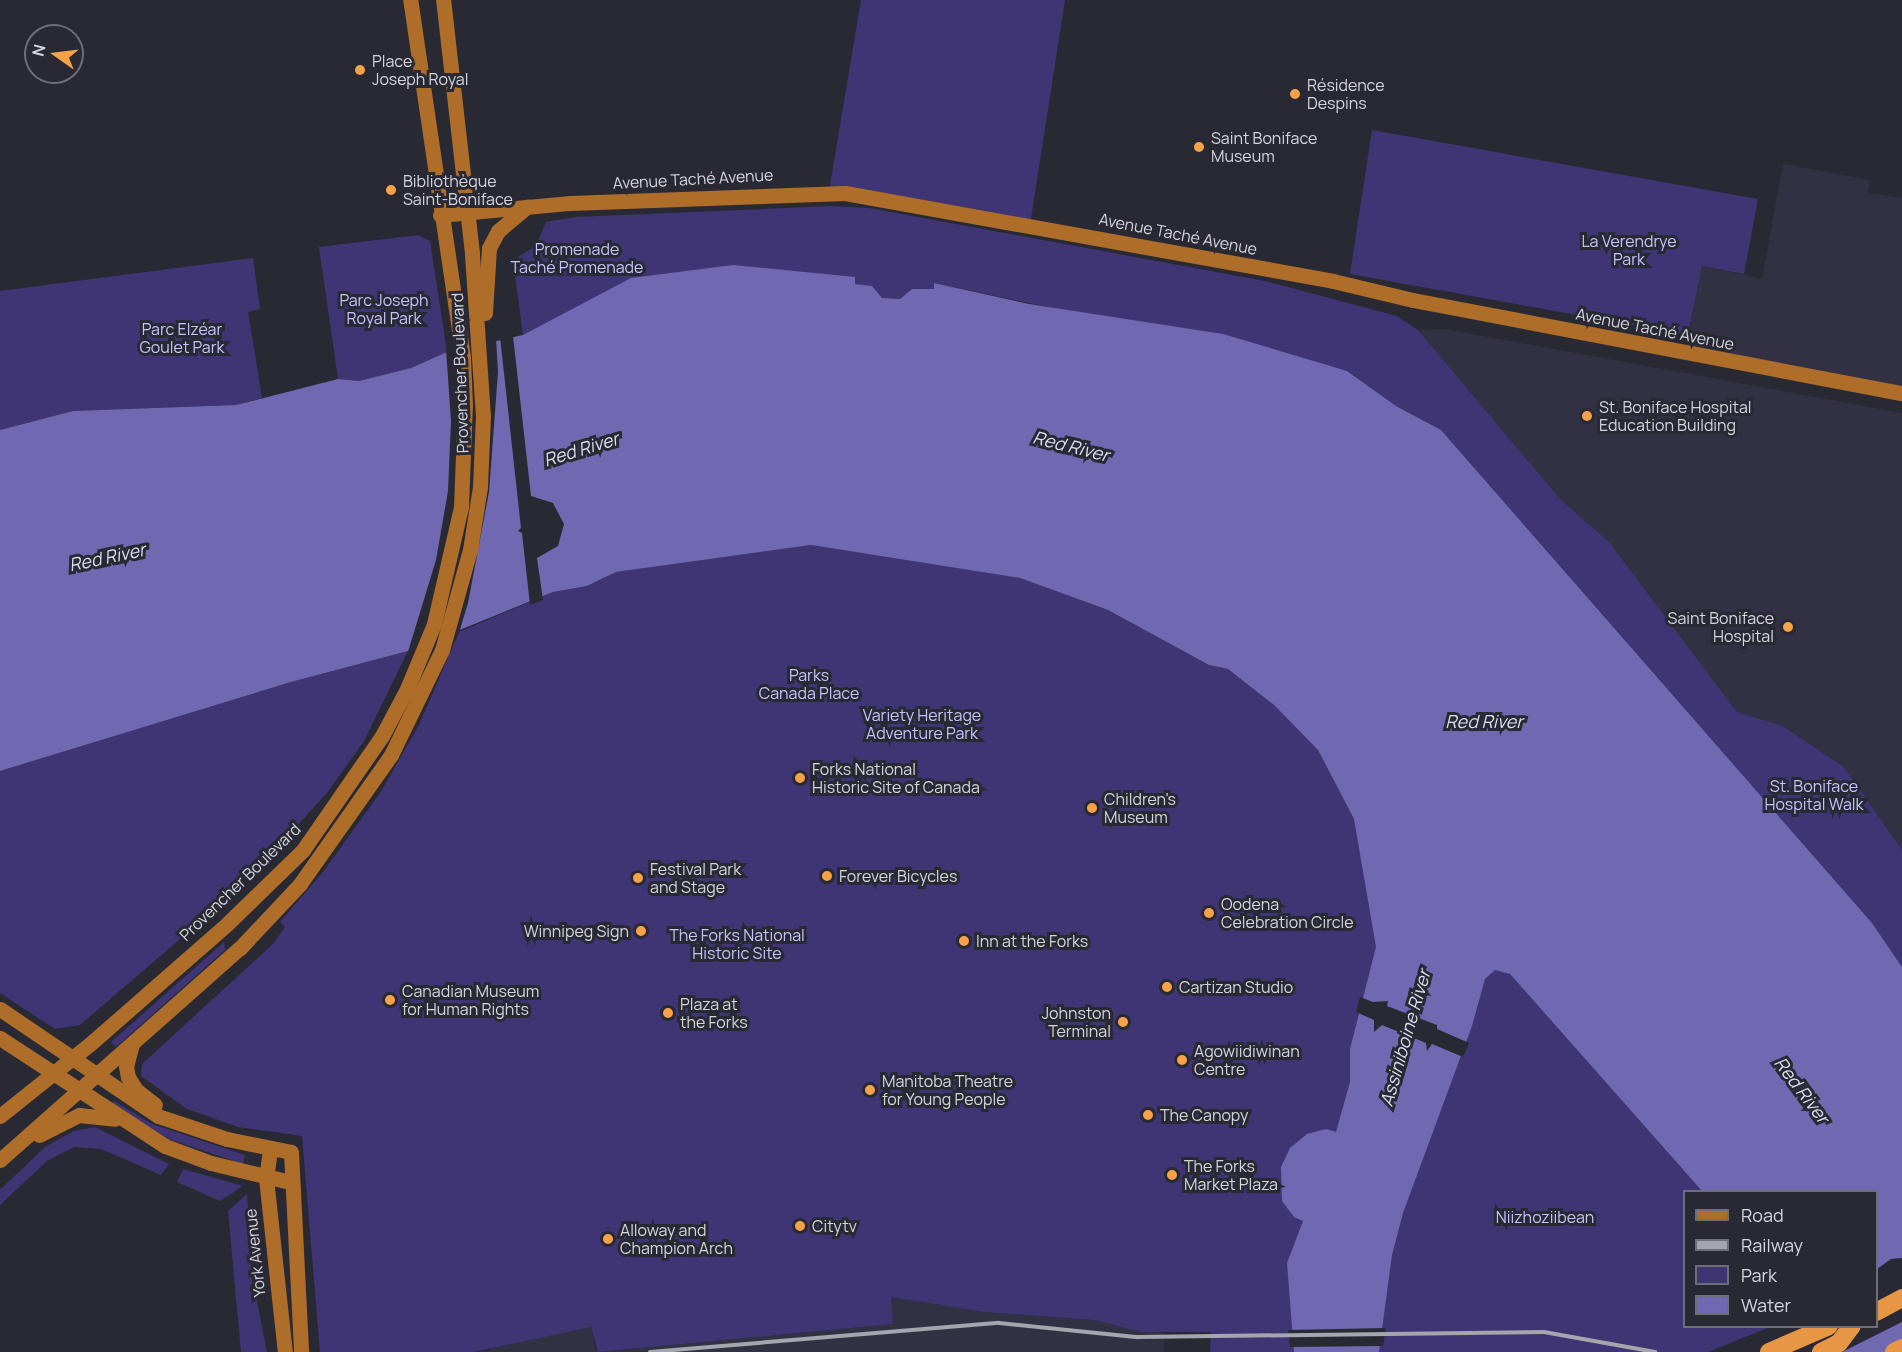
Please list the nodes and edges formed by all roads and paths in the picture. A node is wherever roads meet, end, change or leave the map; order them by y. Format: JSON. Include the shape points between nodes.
{"nodes":[{"id":1,"x":410,"y":0,"type":"edge"},
{"id":2,"x":443,"y":0,"type":"edge"},
{"id":3,"x":527,"y":207,"type":"junction"},
{"id":4,"x":467,"y":213,"type":"junction"},
{"id":5,"x":440,"y":215,"type":"junction"},
{"id":6,"x":481,"y":364,"type":"junction"},
{"id":7,"x":1902,"y":393,"type":"edge"},
{"id":8,"x":0,"y":1010,"type":"edge"},
{"id":9,"x":0,"y":1038,"type":"edge"},
{"id":10,"x":132,"y":1044,"type":"junction"},
{"id":11,"x":72,"y":1058,"type":"junction"},
{"id":12,"x":54,"y":1073,"type":"junction"},
{"id":13,"x":96,"y":1076,"type":"junction"},
{"id":14,"x":79,"y":1090,"type":"junction"},
{"id":15,"x":0,"y":1116,"type":"edge"},
{"id":16,"x":178,"y":1120,"type":"junction"},
{"id":17,"x":123,"y":1121,"type":"junction"},
{"id":18,"x":270,"y":1150,"type":"junction"},
{"id":19,"x":0,"y":1161,"type":"edge"},
{"id":20,"x":266,"y":1178,"type":"junction"},
{"id":21,"x":290,"y":1182,"type":"junction"},
{"id":22,"x":1902,"y":1298,"type":"edge"},
{"id":23,"x":1878,"y":1311,"type":"edge"},
{"id":24,"x":1825,"y":1328,"type":"edge"},
{"id":25,"x":1850,"y":1328,"type":"edge"},
{"id":26,"x":1902,"y":1348,"type":"edge"},
{"id":27,"x":1776,"y":1350,"type":"edge"},
{"id":28,"x":285,"y":1352,"type":"edge"},
{"id":29,"x":301,"y":1352,"type":"edge"},
{"id":30,"x":1821,"y":1352,"type":"edge"},
{"id":31,"x":1894,"y":1352,"type":"edge"}],
"edges":[{"from":1,"to":5,"type":"main road","name":"Provencher Boulevard"},
{"from":2,"to":4,"type":"main road","name":"Provencher Boulevard"},
{"from":3,"to":4,"type":"main road","name":"Avenue Taché Avenue"},
{"from":3,"to":6,"type":"main road","via":[[498,231],[489,249]]},
{"from":3,"to":7,"type":"main road","name":"Avenue Taché Avenue","via":[[844,193],[1323,279],[1424,302]]},
{"from":4,"to":5,"type":"main road","name":"Avenue Taché Avenue"},
{"from":4,"to":6,"type":"main road","name":"Provencher Boulevard"},
{"from":5,"to":11,"type":"main road","name":"Provencher Boulevard","via":[[464,379],[466,448],[461,507],[434,624],[407,689],[356,779],[303,850],[234,917]]},
{"from":6,"to":10,"type":"main road","name":"Provencher Boulevard","via":[[482,464],[471,550],[452,624],[405,729],[371,786],[300,884],[240,948]]},
{"from":8,"to":11,"type":"main road"},
{"from":9,"to":12,"type":"main road"},
{"from":10,"to":13,"type":"main road","name":"Provencher Boulevard"},
{"from":10,"to":16,"type":"main road","via":[[126,1066],[131,1083]]},
{"from":11,"to":12,"type":"main road","name":"Provencher Boulevard"},
{"from":11,"to":13,"type":"main road"},
{"from":12,"to":14,"type":"main road"},
{"from":12,"to":15,"type":"main road","name":"Provencher Boulevard"},
{"from":13,"to":14,"type":"main road","name":"Provencher Boulevard"},
{"from":13,"to":16,"type":"main road","via":[[145,1109]]},
{"from":14,"to":17,"type":"main road"},
{"from":14,"to":19,"type":"main road","name":"Provencher Boulevard"},
{"from":16,"to":18,"type":"main road","via":[[209,1134]]},
{"from":17,"to":19,"type":"main road","via":[[93,1114],[69,1118]]},
{"from":17,"to":20,"type":"main road","via":[[165,1146]]},
{"from":18,"to":20,"type":"main road","name":"York Avenue"},
{"from":18,"to":21,"type":"main road","via":[[291,1152]]},
{"from":20,"to":21,"type":"main road"},
{"from":20,"to":28,"type":"main road","name":"York Avenue"},
{"from":21,"to":29,"type":"main road"},
{"from":22,"to":23,"type":"highway"},
{"from":24,"to":27,"type":"highway"},
{"from":25,"to":30,"type":"highway","via":[[1839,1343]]},
{"from":26,"to":31,"type":"highway"}]}
